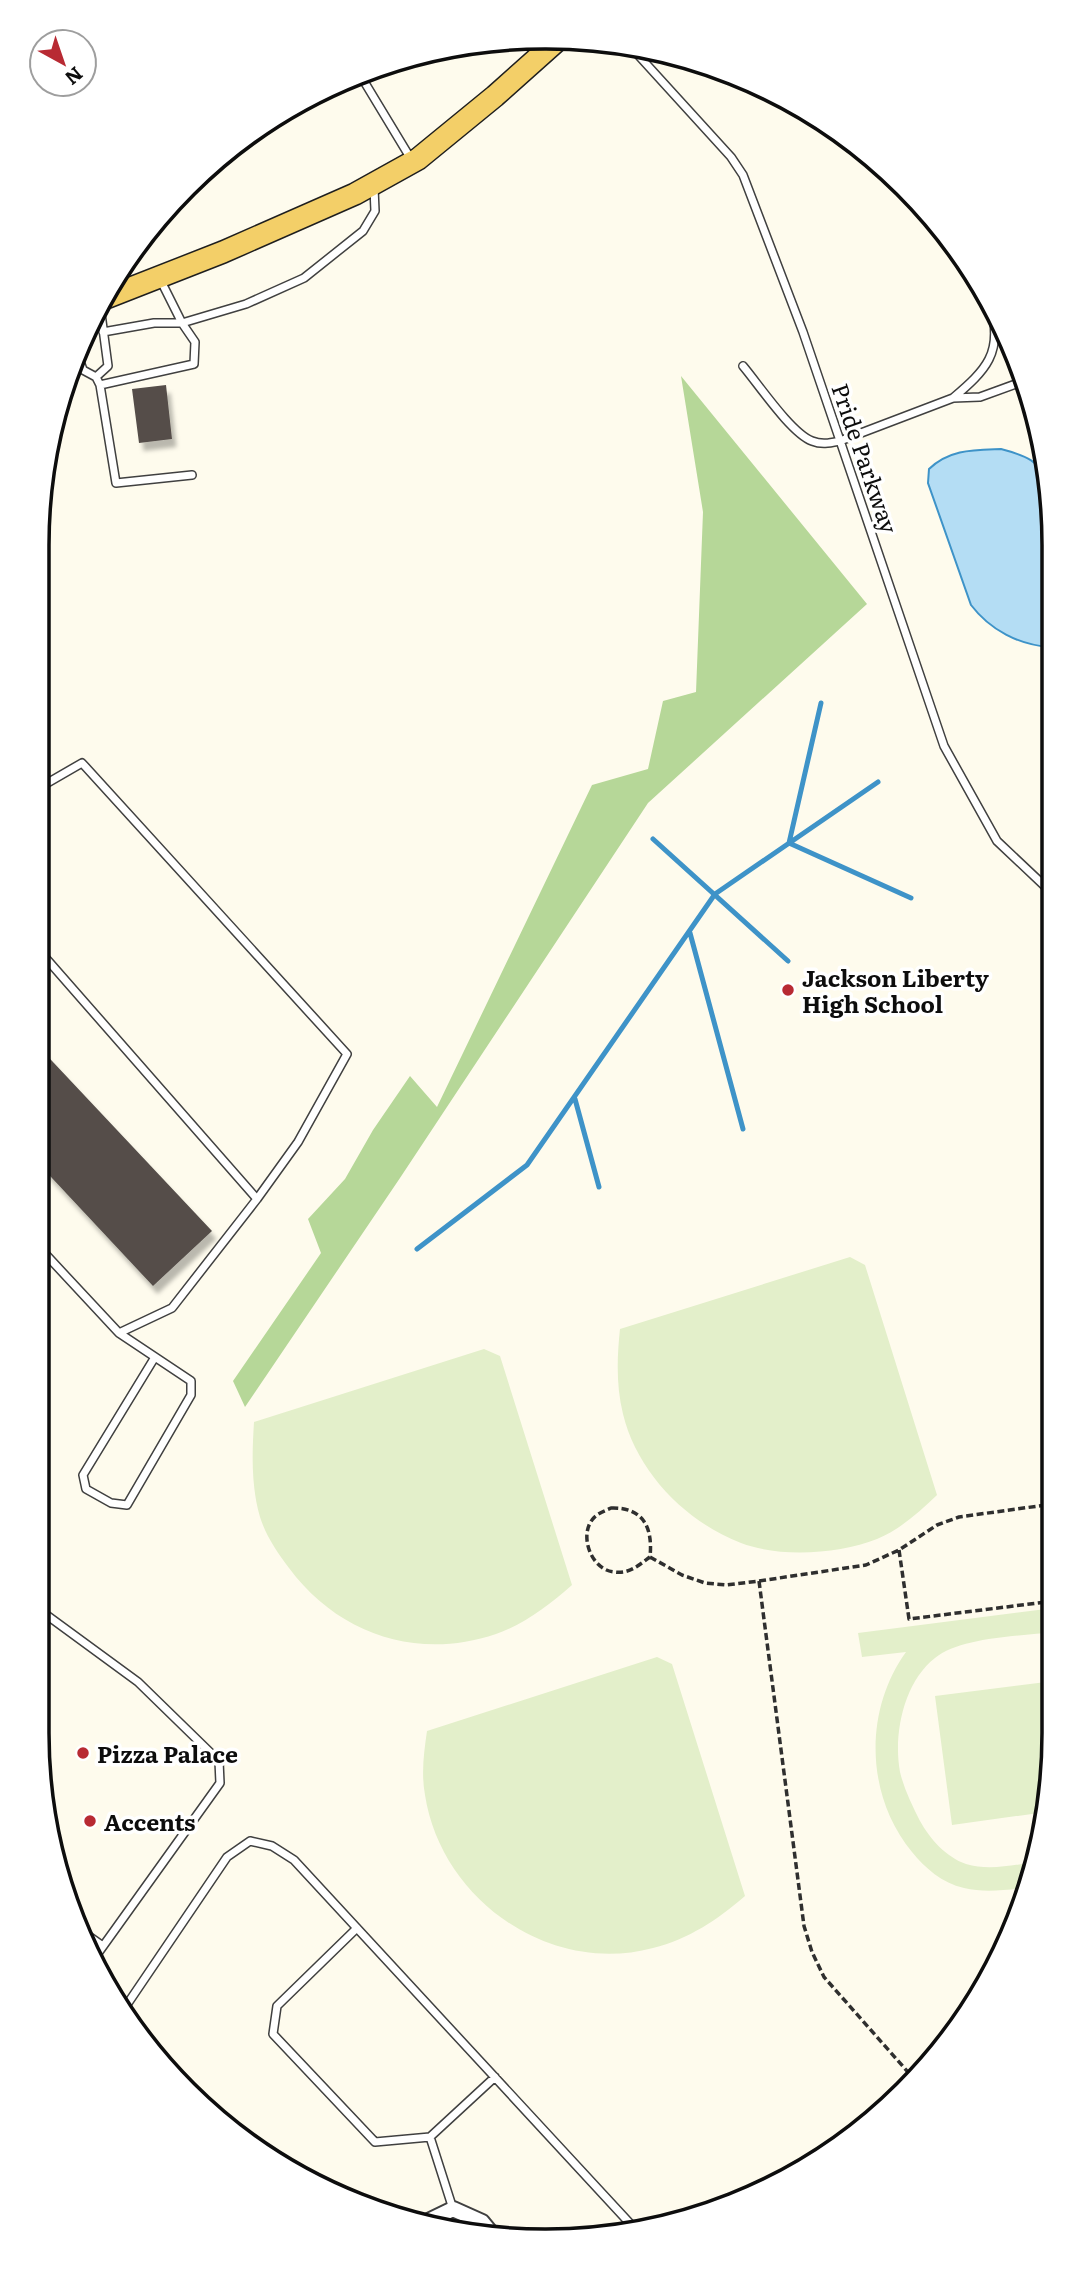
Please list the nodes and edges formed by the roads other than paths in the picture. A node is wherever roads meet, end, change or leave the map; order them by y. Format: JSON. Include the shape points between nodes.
{"nodes":[{"id":1,"x":548,"y":49,"type":"edge"},
{"id":2,"x":642,"y":59,"type":"edge"},
{"id":3,"x":365,"y":83,"type":"edge"},
{"id":4,"x":412,"y":161,"type":"junction"},
{"id":5,"x":374,"y":184,"type":"junction"},
{"id":6,"x":160,"y":278,"type":"junction"},
{"id":7,"x":118,"y":293,"type":"edge"},
{"id":8,"x":102,"y":323,"type":"edge"},
{"id":9,"x":182,"y":323,"type":"junction"},
{"id":10,"x":103,"y":332,"type":"junction"},
{"id":11,"x":995,"y":334,"type":"edge"},
{"id":12,"x":743,"y":366,"type":"dead end"},
{"id":13,"x":82,"y":368,"type":"edge"},
{"id":14,"x":96,"y":377,"type":"junction"},
{"id":15,"x":1015,"y":384,"type":"edge"},
{"id":16,"x":100,"y":385,"type":"junction"},
{"id":17,"x":953,"y":398,"type":"junction"},
{"id":18,"x":840,"y":441,"type":"junction"},
{"id":19,"x":192,"y":475,"type":"dead end"},
{"id":20,"x":49,"y":782,"type":"edge"},
{"id":21,"x":1042,"y":883,"type":"edge"},
{"id":22,"x":49,"y":962,"type":"edge"},
{"id":23,"x":257,"y":1199,"type":"junction"},
{"id":24,"x":49,"y":1258,"type":"edge"},
{"id":25,"x":119,"y":1333,"type":"junction"},
{"id":26,"x":155,"y":1357,"type":"junction"},
{"id":27,"x":49,"y":1617,"type":"edge"},
{"id":28,"x":357,"y":1928,"type":"junction"},
{"id":29,"x":95,"y":1940,"type":"edge"},
{"id":30,"x":103,"y":1946,"type":"junction"},
{"id":31,"x":100,"y":1951,"type":"edge"},
{"id":32,"x":129,"y":2002,"type":"edge"},
{"id":33,"x":495,"y":2077,"type":"junction"},
{"id":34,"x":430,"y":2137,"type":"junction"},
{"id":35,"x":453,"y":2209,"type":"junction"},
{"id":36,"x":438,"y":2216,"type":"edge"},
{"id":37,"x":628,"y":2222,"type":"edge"},
{"id":38,"x":485,"y":2225,"type":"edge"}],
"edges":[{"from":1,"to":4,"type":"main road"},
{"from":2,"to":18,"type":"lane","name":"Pride Parkway","via":[[743,175]]},
{"from":3,"to":4,"type":"lane"},
{"from":4,"to":5,"type":"main road"},
{"from":5,"to":6,"type":"main road"},
{"from":5,"to":9,"type":"lane","via":[[374,211],[363,231],[303,278],[246,304]]},
{"from":6,"to":7,"type":"main road"},
{"from":6,"to":9,"type":"lane"},
{"from":8,"to":10,"type":"lane"},
{"from":9,"to":10,"type":"lane"},
{"from":9,"to":16,"type":"lane","via":[[195,342],[194,364]]},
{"from":10,"to":14,"type":"lane","via":[[108,366]]},
{"from":11,"to":17,"type":"lane","via":[[989,363]]},
{"from":12,"to":18,"type":"lane","via":[[796,431],[822,444]]},
{"from":13,"to":14,"type":"lane"},
{"from":14,"to":16,"type":"lane"},
{"from":15,"to":17,"type":"lane","via":[[981,397]]},
{"from":16,"to":19,"type":"lane","via":[[116,483]]},
{"from":17,"to":18,"type":"lane"},
{"from":18,"to":21,"type":"lane","name":"Pride Parkway","via":[[944,746],[998,841]]},
{"from":20,"to":23,"type":"lane","via":[[82,763],[347,1054],[298,1142]]},
{"from":22,"to":23,"type":"lane"},
{"from":23,"to":25,"type":"lane","via":[[172,1308]]},
{"from":24,"to":25,"type":"lane"},
{"from":25,"to":26,"type":"lane"},
{"from":26,"to":26,"type":"lane","via":[[83,1475],[86,1489],[111,1503],[127,1505],[191,1395],[191,1381]]},
{"from":27,"to":30,"type":"lane","via":[[138,1682],[219,1761],[220,1783]]},
{"from":28,"to":32,"type":"lane","via":[[294,1860],[272,1846],[250,1841],[227,1857]]},
{"from":28,"to":33,"type":"lane"},
{"from":28,"to":34,"type":"lane","via":[[277,2006],[273,2034],[375,2142]]},
{"from":29,"to":30,"type":"lane"},
{"from":30,"to":31,"type":"lane"},
{"from":33,"to":34,"type":"lane"},
{"from":33,"to":37,"type":"lane"},
{"from":34,"to":35,"type":"lane"},
{"from":35,"to":36,"type":"street"},
{"from":35,"to":38,"type":"street"}]}
